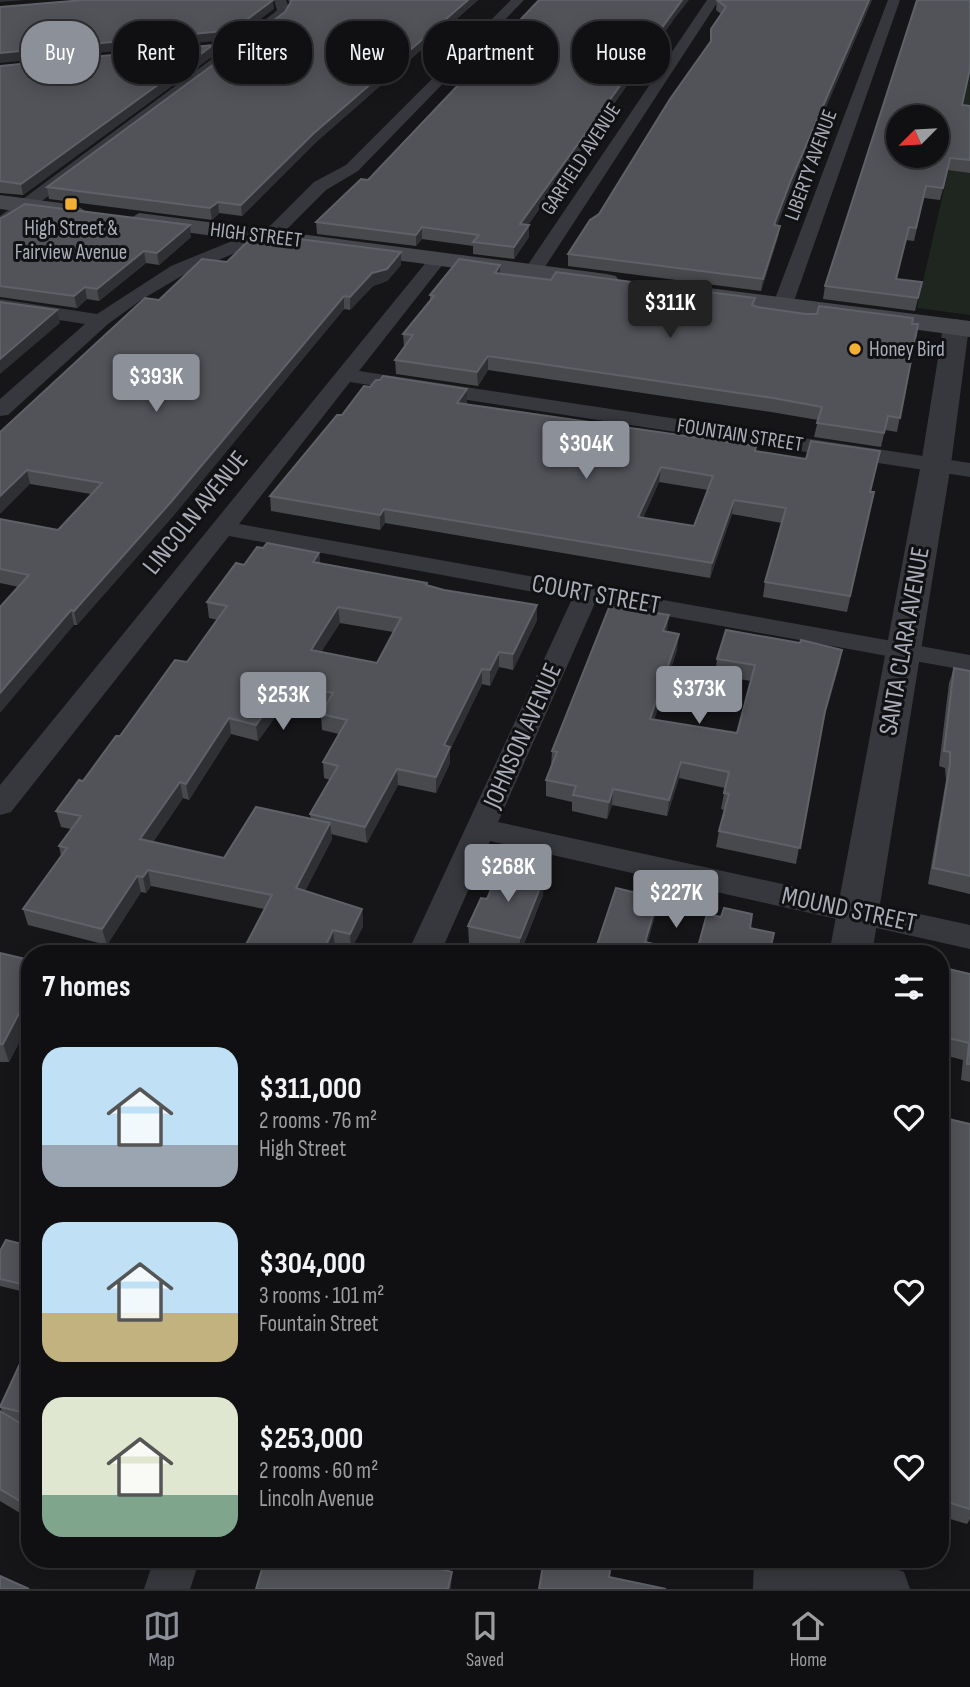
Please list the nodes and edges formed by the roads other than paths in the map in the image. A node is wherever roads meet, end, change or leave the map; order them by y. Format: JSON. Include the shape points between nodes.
{"nodes":[{"id":1,"x":280,"y":0,"type":"edge"},
{"id":2,"x":500,"y":0,"type":"edge"},
{"id":3,"x":518,"y":0,"type":"edge"},
{"id":4,"x":713,"y":0,"type":"edge"},
{"id":5,"x":894,"y":0,"type":"edge"},
{"id":6,"x":270,"y":21,"type":"edge"},
{"id":7,"x":477,"y":21,"type":"edge"},
{"id":8,"x":498,"y":21,"type":"edge"},
{"id":9,"x":213,"y":65,"type":"edge"},
{"id":10,"x":436,"y":84,"type":"edge"},
{"id":11,"x":327,"y":164,"type":"dead end"},
{"id":12,"x":320,"y":186,"type":"junction"},
{"id":13,"x":0,"y":202,"type":"edge"},
{"id":14,"x":25,"y":205,"type":"junction"},
{"id":15,"x":0,"y":224,"type":"edge"},
{"id":16,"x":260,"y":236,"type":"junction"},
{"id":17,"x":438,"y":259,"type":"junction"},
{"id":18,"x":532,"y":272,"type":"junction"},
{"id":19,"x":624,"y":284,"type":"edge"},
{"id":20,"x":677,"y":291,"type":"edge"},
{"id":21,"x":783,"y":304,"type":"junction"},
{"id":22,"x":0,"y":305,"type":"edge"},
{"id":23,"x":101,"y":320,"type":"junction"},
{"id":24,"x":963,"y":328,"type":"edge"},
{"id":25,"x":343,"y":375,"type":"junction"},
{"id":26,"x":0,"y":410,"type":"edge"},
{"id":27,"x":936,"y":464,"type":"junction"},
{"id":28,"x":970,"y":470,"type":"edge"},
{"id":29,"x":223,"y":528,"type":"junction"},
{"id":30,"x":587,"y":593,"type":"junction"},
{"id":31,"x":903,"y":651,"type":"junction"},
{"id":32,"x":970,"y":663,"type":"edge"},
{"id":33,"x":0,"y":805,"type":"edge"},
{"id":34,"x":482,"y":829,"type":"junction"},
{"id":35,"x":857,"y":912,"type":"junction"},
{"id":36,"x":970,"y":937,"type":"edge"},
{"id":37,"x":427,"y":945,"type":"edge"},
{"id":38,"x":852,"y":945,"type":"edge"},
{"id":39,"x":174,"y":1568,"type":"edge"},
{"id":40,"x":784,"y":1568,"type":"edge"},
{"id":41,"x":821,"y":1568,"type":"edge"},
{"id":42,"x":167,"y":1589,"type":"edge"},
{"id":43,"x":783,"y":1589,"type":"edge"},
{"id":44,"x":887,"y":1589,"type":"edge"}],
"edges":[{"from":1,"to":6,"type":"street","via":[[284,10]]},
{"from":2,"to":7,"type":"street"},
{"from":3,"to":8,"type":"street"},
{"from":4,"to":18,"type":"street","name":"GARFIELD AVENUE"},
{"from":5,"to":21,"type":"street","name":"LIBERTY AVENUE"},
{"from":9,"to":14,"type":"street"},
{"from":10,"to":12,"type":"street","via":[[352,168]]},
{"from":11,"to":12,"type":"street"},
{"from":12,"to":16,"type":"street","via":[[279,228]]},
{"from":13,"to":14,"type":"main road","name":"HIGH STREET"},
{"from":14,"to":15,"type":"street"},
{"from":14,"to":16,"type":"main road","name":"HIGH STREET"},
{"from":16,"to":17,"type":"main road","name":"HIGH STREET"},
{"from":16,"to":23,"type":"street","via":[[177,270]]},
{"from":17,"to":18,"type":"main road","name":"HIGH STREET"},
{"from":17,"to":25,"type":"street","name":"LINCOLN AVENUE"},
{"from":18,"to":19,"type":"main road","name":"HIGH STREET"},
{"from":20,"to":21,"type":"main road"},
{"from":21,"to":24,"type":"main road"},
{"from":22,"to":23,"type":"street"},
{"from":23,"to":26,"type":"street"},
{"from":24,"to":27,"type":"street","name":"SANTA CLARA AVENUE"},
{"from":25,"to":27,"type":"street","name":"FOUNTAIN STREET"},
{"from":25,"to":29,"type":"street","name":"LINCOLN AVENUE"},
{"from":27,"to":28,"type":"street","name":"FOUNTAIN STREET"},
{"from":27,"to":31,"type":"street","name":"SANTA CLARA AVENUE"},
{"from":29,"to":30,"type":"street","name":"COURT STREET"},
{"from":29,"to":33,"type":"street","name":"LINCOLN AVENUE"},
{"from":30,"to":31,"type":"street","name":"COURT STREET"},
{"from":30,"to":34,"type":"street","name":"JOHNSON AVENUE"},
{"from":31,"to":32,"type":"street","name":"COURT STREET"},
{"from":31,"to":35,"type":"street","name":"SANTA CLARA AVENUE"},
{"from":34,"to":35,"type":"street","name":"MOUND STREET"},
{"from":34,"to":37,"type":"street","name":"JOHNSON AVENUE"},
{"from":35,"to":36,"type":"street","name":"MOUND STREET"},
{"from":35,"to":38,"type":"street","name":"SANTA CLARA AVENUE"},
{"from":39,"to":42,"type":"street"},
{"from":40,"to":43,"type":"street"},
{"from":41,"to":44,"type":"street"}]}
